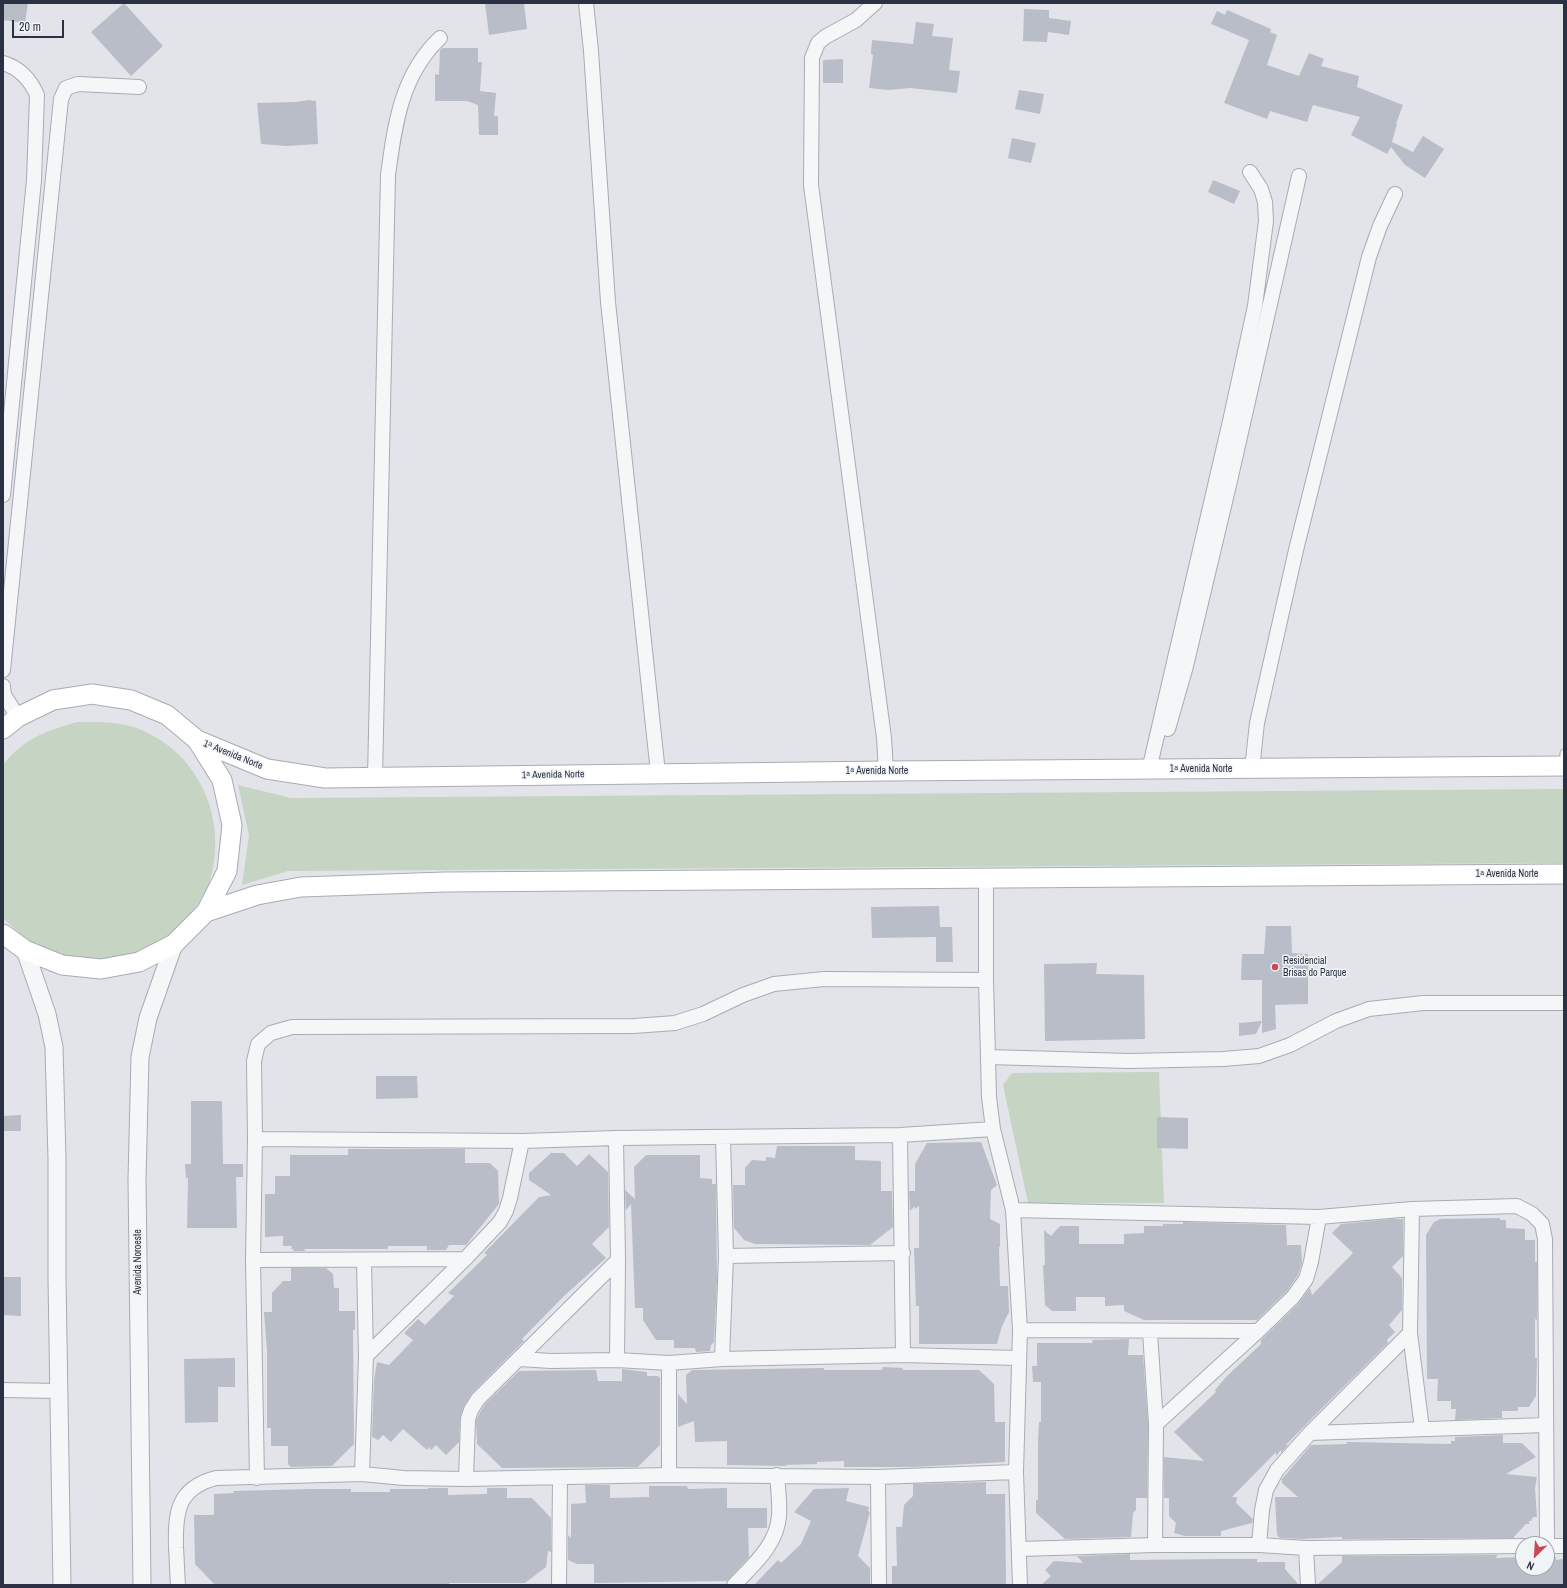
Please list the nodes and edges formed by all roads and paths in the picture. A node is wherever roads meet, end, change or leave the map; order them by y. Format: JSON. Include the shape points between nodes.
{"nodes":[{"id":1,"x":586,"y":3,"type":"edge"},
{"id":2,"x":875,"y":3,"type":"edge"},
{"id":3,"x":440,"y":38,"type":"dead end"},
{"id":4,"x":3,"y":63,"type":"edge"},
{"id":5,"x":139,"y":87,"type":"dead end"},
{"id":6,"x":1250,"y":172,"type":"dead end"},
{"id":7,"x":1300,"y":176,"type":"dead end"},
{"id":8,"x":1395,"y":194,"type":"dead end"},
{"id":9,"x":3,"y":495,"type":"edge"},
{"id":10,"x":3,"y":670,"type":"edge"},
{"id":11,"x":3,"y":686,"type":"edge"},
{"id":12,"x":18,"y":717,"type":"junction"},
{"id":13,"x":3,"y":729,"type":"edge"},
{"id":14,"x":197,"y":740,"type":"junction"},
{"id":15,"x":1564,"y":762,"type":"edge"},
{"id":16,"x":1252,"y":769,"type":"junction"},
{"id":17,"x":1153,"y":770,"type":"junction"},
{"id":18,"x":886,"y":771,"type":"junction"},
{"id":19,"x":658,"y":773,"type":"junction"},
{"id":20,"x":375,"y":778,"type":"junction"},
{"id":21,"x":1564,"y":874,"type":"edge"},
{"id":22,"x":986,"y":878,"type":"junction"},
{"id":23,"x":206,"y":912,"type":"junction"},
{"id":24,"x":3,"y":934,"type":"edge"},
{"id":25,"x":174,"y":944,"type":"junction"},
{"id":26,"x":25,"y":950,"type":"junction"},
{"id":27,"x":986,"y":980,"type":"junction"},
{"id":28,"x":1564,"y":1003,"type":"edge"},
{"id":29,"x":988,"y":1057,"type":"junction"},
{"id":30,"x":993,"y":1129,"type":"junction"},
{"id":31,"x":900,"y":1135,"type":"junction"},
{"id":32,"x":616,"y":1138,"type":"junction"},
{"id":33,"x":723,"y":1138,"type":"junction"},
{"id":34,"x":255,"y":1139,"type":"junction"},
{"id":35,"x":522,"y":1141,"type":"junction"},
{"id":36,"x":1412,"y":1209,"type":"junction"},
{"id":37,"x":1013,"y":1210,"type":"junction"},
{"id":38,"x":1319,"y":1217,"type":"junction"},
{"id":39,"x":902,"y":1254,"type":"junction"},
{"id":40,"x":726,"y":1256,"type":"junction"},
{"id":41,"x":465,"y":1259,"type":"junction"},
{"id":42,"x":253,"y":1260,"type":"junction"},
{"id":43,"x":618,"y":1260,"type":"junction"},
{"id":44,"x":364,"y":1261,"type":"junction"},
{"id":45,"x":1020,"y":1330,"type":"junction"},
{"id":46,"x":1258,"y":1331,"type":"junction"},
{"id":47,"x":1150,"y":1332,"type":"junction"},
{"id":48,"x":1410,"y":1333,"type":"junction"},
{"id":49,"x":903,"y":1355,"type":"junction"},
{"id":50,"x":366,"y":1356,"type":"junction"},
{"id":51,"x":1018,"y":1358,"type":"junction"},
{"id":52,"x":520,"y":1359,"type":"junction"},
{"id":53,"x":722,"y":1359,"type":"junction"},
{"id":54,"x":617,"y":1360,"type":"junction"},
{"id":55,"x":669,"y":1363,"type":"junction"},
{"id":56,"x":3,"y":1390,"type":"edge"},
{"id":57,"x":59,"y":1391,"type":"junction"},
{"id":58,"x":1156,"y":1424,"type":"junction"},
{"id":59,"x":1546,"y":1425,"type":"junction"},
{"id":60,"x":1422,"y":1429,"type":"junction"},
{"id":61,"x":1310,"y":1433,"type":"junction"},
{"id":62,"x":1016,"y":1472,"type":"junction"},
{"id":63,"x":362,"y":1474,"type":"junction"},
{"id":64,"x":669,"y":1475,"type":"junction"},
{"id":65,"x":777,"y":1476,"type":"junction"},
{"id":66,"x":878,"y":1477,"type":"junction"},
{"id":67,"x":257,"y":1478,"type":"junction"},
{"id":68,"x":560,"y":1478,"type":"junction"},
{"id":69,"x":466,"y":1479,"type":"junction"},
{"id":70,"x":1547,"y":1536,"type":"edge"},
{"id":71,"x":1156,"y":1545,"type":"junction"},
{"id":72,"x":1259,"y":1545,"type":"junction"},
{"id":73,"x":1515,"y":1546,"type":"edge"},
{"id":74,"x":1306,"y":1548,"type":"junction"},
{"id":75,"x":1020,"y":1549,"type":"junction"},
{"id":76,"x":62,"y":1585,"type":"edge"},
{"id":77,"x":142,"y":1585,"type":"edge"},
{"id":78,"x":178,"y":1585,"type":"edge"},
{"id":79,"x":559,"y":1585,"type":"edge"},
{"id":80,"x":734,"y":1585,"type":"edge"},
{"id":81,"x":879,"y":1585,"type":"edge"},
{"id":82,"x":1020,"y":1585,"type":"edge"},
{"id":83,"x":1308,"y":1585,"type":"edge"}],
"edges":[{"from":1,"to":19,"type":"street","via":[[608,302]]},
{"from":2,"to":18,"type":"street","via":[[856,20],[825,37],[815,48],[812,58],[811,185],[884,738]]},
{"from":3,"to":20,"type":"street","via":[[426,51],[409,80],[398,116],[388,175]]},
{"from":4,"to":9,"type":"street","via":[[11,65],[25,75],[37,95],[34,180]]},
{"from":5,"to":10,"type":"street","via":[[78,84],[66,88],[61,99]]},
{"from":6,"to":17,"type":"street","via":[[1261,189],[1266,221],[1255,306]]},
{"from":7,"to":17,"type":"street","via":[[1186,666]]},
{"from":8,"to":16,"type":"street","via":[[1369,257],[1296,550],[1257,723]]},
{"from":11,"to":12,"type":"street","via":[[4,695]]},
{"from":12,"to":13,"type":"main road"},
{"from":12,"to":14,"type":"main road","via":[[54,700],[92,694],[116,697],[131,700],[167,715]]},
{"from":14,"to":20,"type":"main road","name":"1ᵃ Avenida Norte","via":[[267,769],[325,778]]},
{"from":14,"to":23,"type":"main road","via":[[222,780],[232,825],[227,871]]},
{"from":15,"to":16,"type":"main road","name":"1ᵃ Avenida Norte"},
{"from":16,"to":17,"type":"main road","name":"1ᵃ Avenida Norte"},
{"from":17,"to":18,"type":"main road","name":"1ᵃ Avenida Norte"},
{"from":18,"to":19,"type":"main road","name":"1ᵃ Avenida Norte"},
{"from":19,"to":20,"type":"main road","name":"1ᵃ Avenida Norte"},
{"from":21,"to":22,"type":"main road","name":"1ᵃ Avenida Norte"},
{"from":22,"to":23,"type":"main road","name":"1ᵃ Avenida Norte","via":[[445,882],[301,887],[257,895]]},
{"from":22,"to":27,"type":"street"},
{"from":23,"to":25,"type":"main road"},
{"from":24,"to":26,"type":"main road"},
{"from":25,"to":26,"type":"main road","via":[[139,962],[101,969],[62,965]]},
{"from":25,"to":77,"type":"street","name":"Avenida Noroeste","via":[[148,1018],[140,1057],[137,1180]]},
{"from":26,"to":57,"type":"street","via":[[47,1014],[54,1048]]},
{"from":27,"to":29,"type":"street"},
{"from":27,"to":34,"type":"street","via":[[824,979],[774,984],[675,1023],[634,1026],[281,1029],[271,1033],[255,1050]]},
{"from":28,"to":29,"type":"street","via":[[1422,1003],[1369,1009],[1336,1020],[1284,1047],[1259,1056],[1130,1061]]},
{"from":29,"to":30,"type":"street"},
{"from":30,"to":31,"type":"street"},
{"from":30,"to":37,"type":"street"},
{"from":31,"to":33,"type":"street"},
{"from":31,"to":39,"type":"street"},
{"from":32,"to":33,"type":"street"},
{"from":32,"to":35,"type":"street"},
{"from":32,"to":43,"type":"street"},
{"from":33,"to":40,"type":"street"},
{"from":34,"to":35,"type":"street"},
{"from":34,"to":42,"type":"street"},
{"from":35,"to":41,"type":"street","via":[[506,1211],[500,1222]]},
{"from":36,"to":38,"type":"street"},
{"from":36,"to":48,"type":"street"},
{"from":36,"to":59,"type":"street","via":[[1516,1206],[1532,1214],[1542,1224],[1545,1239]]},
{"from":37,"to":38,"type":"street"},
{"from":37,"to":45,"type":"street"},
{"from":38,"to":46,"type":"street","via":[[1306,1279],[1293,1297]]},
{"from":39,"to":40,"type":"street"},
{"from":39,"to":49,"type":"street"},
{"from":40,"to":53,"type":"street"},
{"from":41,"to":44,"type":"street"},
{"from":41,"to":50,"type":"street"},
{"from":42,"to":44,"type":"street"},
{"from":42,"to":67,"type":"street"},
{"from":43,"to":52,"type":"street"},
{"from":43,"to":54,"type":"street"},
{"from":44,"to":50,"type":"street"},
{"from":45,"to":47,"type":"street"},
{"from":45,"to":51,"type":"street"},
{"from":46,"to":47,"type":"street"},
{"from":46,"to":58,"type":"street"},
{"from":47,"to":58,"type":"street"},
{"from":48,"to":60,"type":"street"},
{"from":48,"to":61,"type":"street"},
{"from":49,"to":51,"type":"street"},
{"from":49,"to":53,"type":"street"},
{"from":50,"to":63,"type":"street"},
{"from":51,"to":62,"type":"street"},
{"from":52,"to":54,"type":"street"},
{"from":52,"to":69,"type":"street","via":[[478,1399],[471,1410],[468,1419]]},
{"from":53,"to":55,"type":"street"},
{"from":54,"to":55,"type":"street"},
{"from":55,"to":64,"type":"street"},
{"from":56,"to":57,"type":"street"},
{"from":57,"to":76,"type":"street"},
{"from":58,"to":71,"type":"street"},
{"from":59,"to":60,"type":"street"},
{"from":59,"to":70,"type":"street"},
{"from":60,"to":61,"type":"street"},
{"from":61,"to":72,"type":"street","via":[[1277,1470],[1266,1490]]},
{"from":62,"to":66,"type":"street"},
{"from":62,"to":75,"type":"street"},
{"from":63,"to":67,"type":"street"},
{"from":63,"to":69,"type":"street"},
{"from":64,"to":65,"type":"street"},
{"from":64,"to":68,"type":"street"},
{"from":65,"to":66,"type":"street"},
{"from":65,"to":80,"type":"street","via":[[779,1516],[775,1535],[764,1552]]},
{"from":66,"to":81,"type":"street"},
{"from":67,"to":78,"type":"street","via":[[230,1477],[203,1482],[189,1491],[181,1502],[175,1522]]},
{"from":68,"to":69,"type":"street"},
{"from":68,"to":79,"type":"street"},
{"from":71,"to":72,"type":"street"},
{"from":71,"to":75,"type":"street"},
{"from":72,"to":74,"type":"street"},
{"from":73,"to":74,"type":"street"},
{"from":74,"to":83,"type":"street"},
{"from":75,"to":82,"type":"street"}]}
